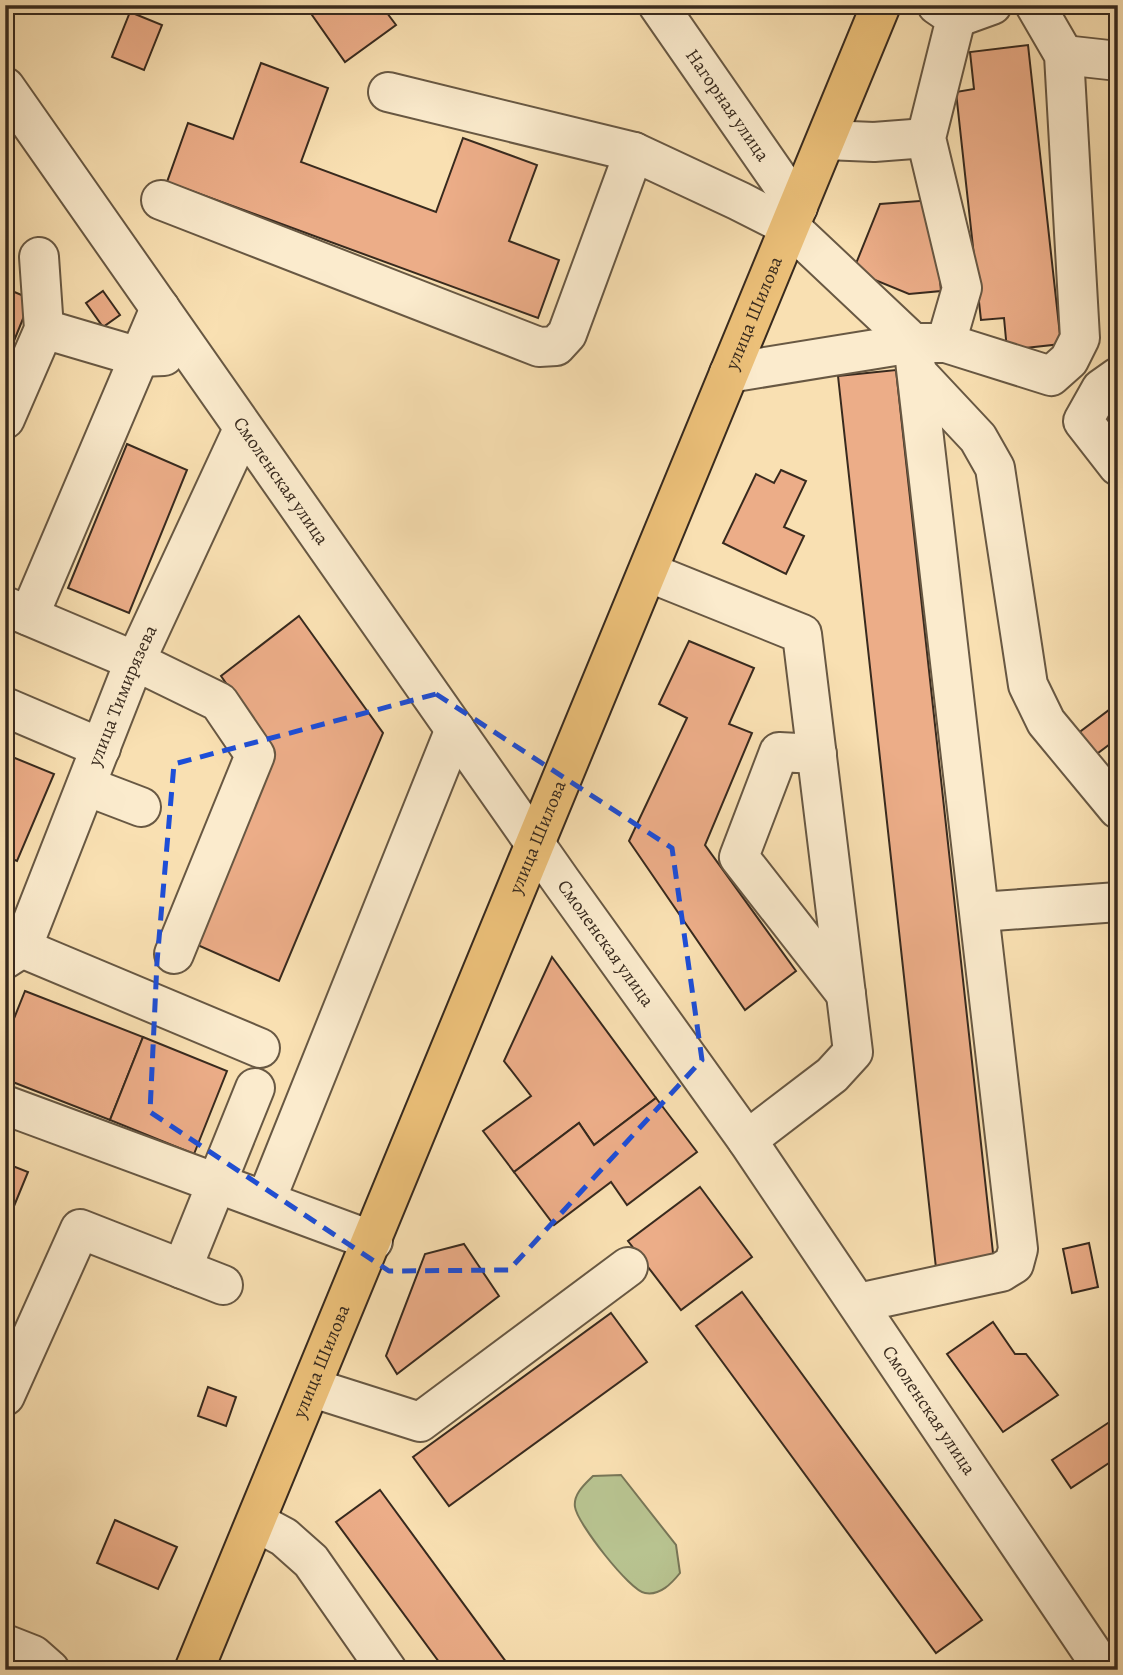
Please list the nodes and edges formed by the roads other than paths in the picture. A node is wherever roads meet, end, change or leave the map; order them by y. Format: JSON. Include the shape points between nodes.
{"nodes":[{"id":1,"x":658,"y":5,"type":"edge"},
{"id":2,"x":881,"y":5,"type":"edge"},
{"id":3,"x":992,"y":5,"type":"edge"},
{"id":4,"x":1035,"y":5,"type":"edge"},
{"id":5,"x":946,"y":12,"type":"edge"},
{"id":6,"x":1064,"y":55,"type":"junction"},
{"id":7,"x":1118,"y":61,"type":"edge"},
{"id":8,"x":5,"y":87,"type":"edge"},
{"id":9,"x":388,"y":92,"type":"dead end"},
{"id":10,"x":926,"y":138,"type":"junction"},
{"id":11,"x":826,"y":141,"type":"junction"},
{"id":12,"x":634,"y":152,"type":"junction"},
{"id":13,"x":161,"y":200,"type":"dead end"},
{"id":14,"x":794,"y":217,"type":"junction"},
{"id":15,"x":39,"y":257,"type":"dead end"},
{"id":16,"x":160,"y":308,"type":"junction"},
{"id":17,"x":44,"y":329,"type":"junction"},
{"id":18,"x":192,"y":354,"type":"junction"},
{"id":19,"x":926,"y":354,"type":"junction"},
{"id":20,"x":139,"y":357,"type":"junction"},
{"id":21,"x":729,"y":373,"type":"junction"},
{"id":22,"x":1118,"y":377,"type":"edge"},
{"id":23,"x":5,"y":419,"type":"edge"},
{"id":24,"x":243,"y":429,"type":"junction"},
{"id":25,"x":1118,"y":466,"type":"edge"},
{"id":26,"x":648,"y":572,"type":"junction"},
{"id":27,"x":17,"y":611,"type":"edge"},
{"id":28,"x":135,"y":661,"type":"junction"},
{"id":29,"x":5,"y":707,"type":"edge"},
{"id":30,"x":455,"y":729,"type":"junction"},
{"id":31,"x":101,"y":748,"type":"junction"},
{"id":32,"x":817,"y":754,"type":"junction"},
{"id":33,"x":86,"y":786,"type":"junction"},
{"id":34,"x":1111,"y":791,"type":"edge"},
{"id":35,"x":141,"y":807,"type":"dead end"},
{"id":36,"x":537,"y":843,"type":"junction"},
{"id":37,"x":1118,"y":902,"type":"edge"},
{"id":38,"x":980,"y":912,"type":"junction"},
{"id":39,"x":11,"y":949,"type":"edge"},
{"id":40,"x":174,"y":954,"type":"dead end"},
{"id":41,"x":846,"y":994,"type":"junction"},
{"id":42,"x":260,"y":1048,"type":"dead end"},
{"id":43,"x":255,"y":1088,"type":"dead end"},
{"id":44,"x":5,"y":1105,"type":"edge"},
{"id":45,"x":747,"y":1140,"type":"junction"},
{"id":46,"x":218,"y":1182,"type":"junction"},
{"id":47,"x":266,"y":1200,"type":"junction"},
{"id":48,"x":373,"y":1241,"type":"junction"},
{"id":49,"x":628,"y":1267,"type":"dead end"},
{"id":50,"x":182,"y":1269,"type":"junction"},
{"id":51,"x":223,"y":1285,"type":"dead end"},
{"id":52,"x":858,"y":1303,"type":"junction"},
{"id":53,"x":313,"y":1388,"type":"junction"},
{"id":54,"x":5,"y":1396,"type":"edge"},
{"id":55,"x":256,"y":1522,"type":"junction"},
{"id":56,"x":5,"y":1644,"type":"edge"},
{"id":57,"x":51,"y":1670,"type":"edge"},
{"id":58,"x":194,"y":1670,"type":"edge"},
{"id":59,"x":387,"y":1670,"type":"edge"},
{"id":60,"x":1104,"y":1670,"type":"edge"}],
"edges":[{"from":1,"to":14,"type":"street","name":"Нагорная улица"},
{"from":2,"to":11,"type":"main road","name":"улица Шилова"},
{"from":3,"to":5,"type":"street"},
{"from":4,"to":6,"type":"street"},
{"from":5,"to":10,"type":"street"},
{"from":6,"to":7,"type":"street"},
{"from":6,"to":19,"type":"street","via":[[1080,338],[1069,360],[1051,376]]},
{"from":8,"to":16,"type":"street","name":"Смоленская улица"},
{"from":9,"to":12,"type":"street"},
{"from":10,"to":11,"type":"street"},
{"from":10,"to":19,"type":"street","via":[[962,288]]},
{"from":11,"to":14,"type":"main road","name":"улица Шилова"},
{"from":12,"to":13,"type":"street","via":[[567,334],[556,346],[539,347]]},
{"from":12,"to":14,"type":"street"},
{"from":14,"to":19,"type":"street"},
{"from":14,"to":21,"type":"main road","name":"улица Шилова"},
{"from":15,"to":17,"type":"street"},
{"from":16,"to":18,"type":"street","name":"Смоленская улица"},
{"from":16,"to":20,"type":"street"},
{"from":17,"to":20,"type":"street"},
{"from":17,"to":23,"type":"street"},
{"from":18,"to":20,"type":"street"},
{"from":18,"to":24,"type":"street","name":"Смоленская улица"},
{"from":19,"to":21,"type":"street"},
{"from":19,"to":34,"type":"street","via":[[995,468],[1028,685],[1046,722]]},
{"from":19,"to":38,"type":"street"},
{"from":20,"to":27,"type":"street"},
{"from":21,"to":26,"type":"main road","name":"улица Шилова"},
{"from":22,"to":25,"type":"street","via":[[1101,389],[1083,421]]},
{"from":24,"to":28,"type":"street","name":"улица Тимирязева"},
{"from":24,"to":30,"type":"street","name":"Смоленская улица"},
{"from":26,"to":32,"type":"street","via":[[802,634]]},
{"from":26,"to":36,"type":"main road","name":"улица Шилова"},
{"from":27,"to":28,"type":"street"},
{"from":28,"to":31,"type":"street","name":"улица Тимирязева"},
{"from":28,"to":40,"type":"street","via":[[219,702],[255,755]]},
{"from":29,"to":31,"type":"street"},
{"from":30,"to":36,"type":"street","name":"Смоленская улица"},
{"from":30,"to":47,"type":"street"},
{"from":31,"to":33,"type":"street","name":"улица Тимирязева"},
{"from":32,"to":41,"type":"street"},
{"from":32,"to":41,"type":"street","via":[[779,752],[739,857]]},
{"from":33,"to":35,"type":"street"},
{"from":33,"to":39,"type":"street","name":"улица Тимирязева"},
{"from":36,"to":45,"type":"street","name":"Смоленская улица"},
{"from":36,"to":48,"type":"main road","name":"улица Шилова"},
{"from":37,"to":38,"type":"street"},
{"from":38,"to":52,"type":"street","via":[[1018,1249],[1014,1264],[1001,1272]]},
{"from":39,"to":42,"type":"street"},
{"from":41,"to":45,"type":"street","via":[[853,1052],[832,1075]]},
{"from":43,"to":46,"type":"street"},
{"from":44,"to":46,"type":"street"},
{"from":45,"to":52,"type":"street","name":"Смоленская улица"},
{"from":46,"to":47,"type":"street"},
{"from":46,"to":50,"type":"street"},
{"from":47,"to":48,"type":"street"},
{"from":48,"to":53,"type":"main road","name":"улица Шилова"},
{"from":49,"to":53,"type":"street","via":[[420,1422]]},
{"from":50,"to":51,"type":"street"},
{"from":50,"to":54,"type":"street","via":[[80,1229]]},
{"from":52,"to":60,"type":"street","name":"Смоленская улица"},
{"from":53,"to":55,"type":"main road","name":"улица Шилова"},
{"from":55,"to":58,"type":"main road","name":"улица Шилова"},
{"from":55,"to":59,"type":"street","via":[[284,1536],[311,1561]]},
{"from":56,"to":57,"type":"street","via":[[33,1655]]}]}
